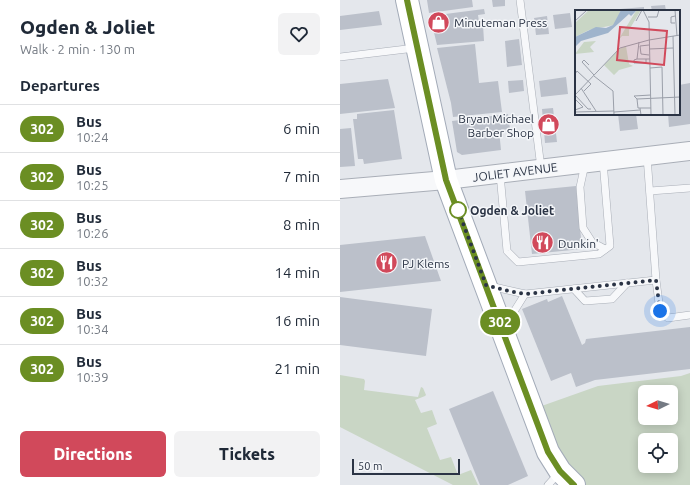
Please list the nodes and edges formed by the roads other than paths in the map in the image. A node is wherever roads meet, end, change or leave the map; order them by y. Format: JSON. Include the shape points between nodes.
{"nodes":[{"id":1,"x":407,"y":0,"type":"edge"},
{"id":2,"x":520,"y":0,"type":"edge"},
{"id":3,"x":417,"y":47,"type":"junction"},
{"id":4,"x":340,"y":57,"type":"edge"},
{"id":5,"x":690,"y":151,"type":"edge"},
{"id":6,"x":648,"y":156,"type":"junction"},
{"id":7,"x":603,"y":161,"type":"junction"},
{"id":8,"x":586,"y":163,"type":"junction"},
{"id":9,"x":541,"y":168,"type":"junction"},
{"id":10,"x":500,"y":173,"type":"junction"},
{"id":11,"x":446,"y":180,"type":"junction"},
{"id":12,"x":690,"y":188,"type":"edge"},
{"id":13,"x":340,"y":189,"type":"edge"},
{"id":14,"x":650,"y":191,"type":"junction"},
{"id":15,"x":605,"y":249,"type":"junction"},
{"id":16,"x":656,"y":280,"type":"junction"},
{"id":17,"x":627,"y":283,"type":"junction"},
{"id":18,"x":486,"y":285,"type":"junction"},
{"id":19,"x":574,"y":289,"type":"junction"},
{"id":20,"x":525,"y":294,"type":"junction"},
{"id":21,"x":690,"y":315,"type":"edge"},
{"id":22,"x":502,"y":330,"type":"junction"},
{"id":23,"x":560,"y":480,"type":"edge"}],
"edges":[{"from":1,"to":3,"type":"main road"},
{"from":2,"to":9,"type":"lane"},
{"from":3,"to":4,"type":"lane"},
{"from":3,"to":11,"type":"main road"},
{"from":5,"to":6,"type":"street","name":"JOLIET AVENUE"},
{"from":6,"to":7,"type":"street","name":"JOLIET AVENUE"},
{"from":6,"to":14,"type":"lane"},
{"from":7,"to":8,"type":"street","name":"JOLIET AVENUE"},
{"from":7,"to":15,"type":"lane","via":[[610,246]]},
{"from":8,"to":9,"type":"street","name":"JOLIET AVENUE"},
{"from":8,"to":15,"type":"lane","via":[[580,187],[583,228],[592,242]]},
{"from":9,"to":10,"type":"street","name":"JOLIET AVENUE"},
{"from":10,"to":11,"type":"street","name":"JOLIET AVENUE"},
{"from":10,"to":15,"type":"lane","via":[[507,250],[518,262],[599,254]]},
{"from":11,"to":13,"type":"street","name":"JOLIET AVENUE"},
{"from":11,"to":18,"type":"main road"},
{"from":12,"to":14,"type":"lane"},
{"from":14,"to":16,"type":"lane"},
{"from":16,"to":17,"type":"lane"},
{"from":16,"to":21,"type":"lane","via":[[660,311],[668,318]]},
{"from":17,"to":19,"type":"lane"},
{"from":17,"to":19,"type":"lane","via":[[612,299],[585,302]]},
{"from":18,"to":20,"type":"lane"},
{"from":18,"to":22,"type":"main road"},
{"from":19,"to":20,"type":"lane"},
{"from":20,"to":22,"type":"lane"},
{"from":22,"to":23,"type":"main road"}]}
